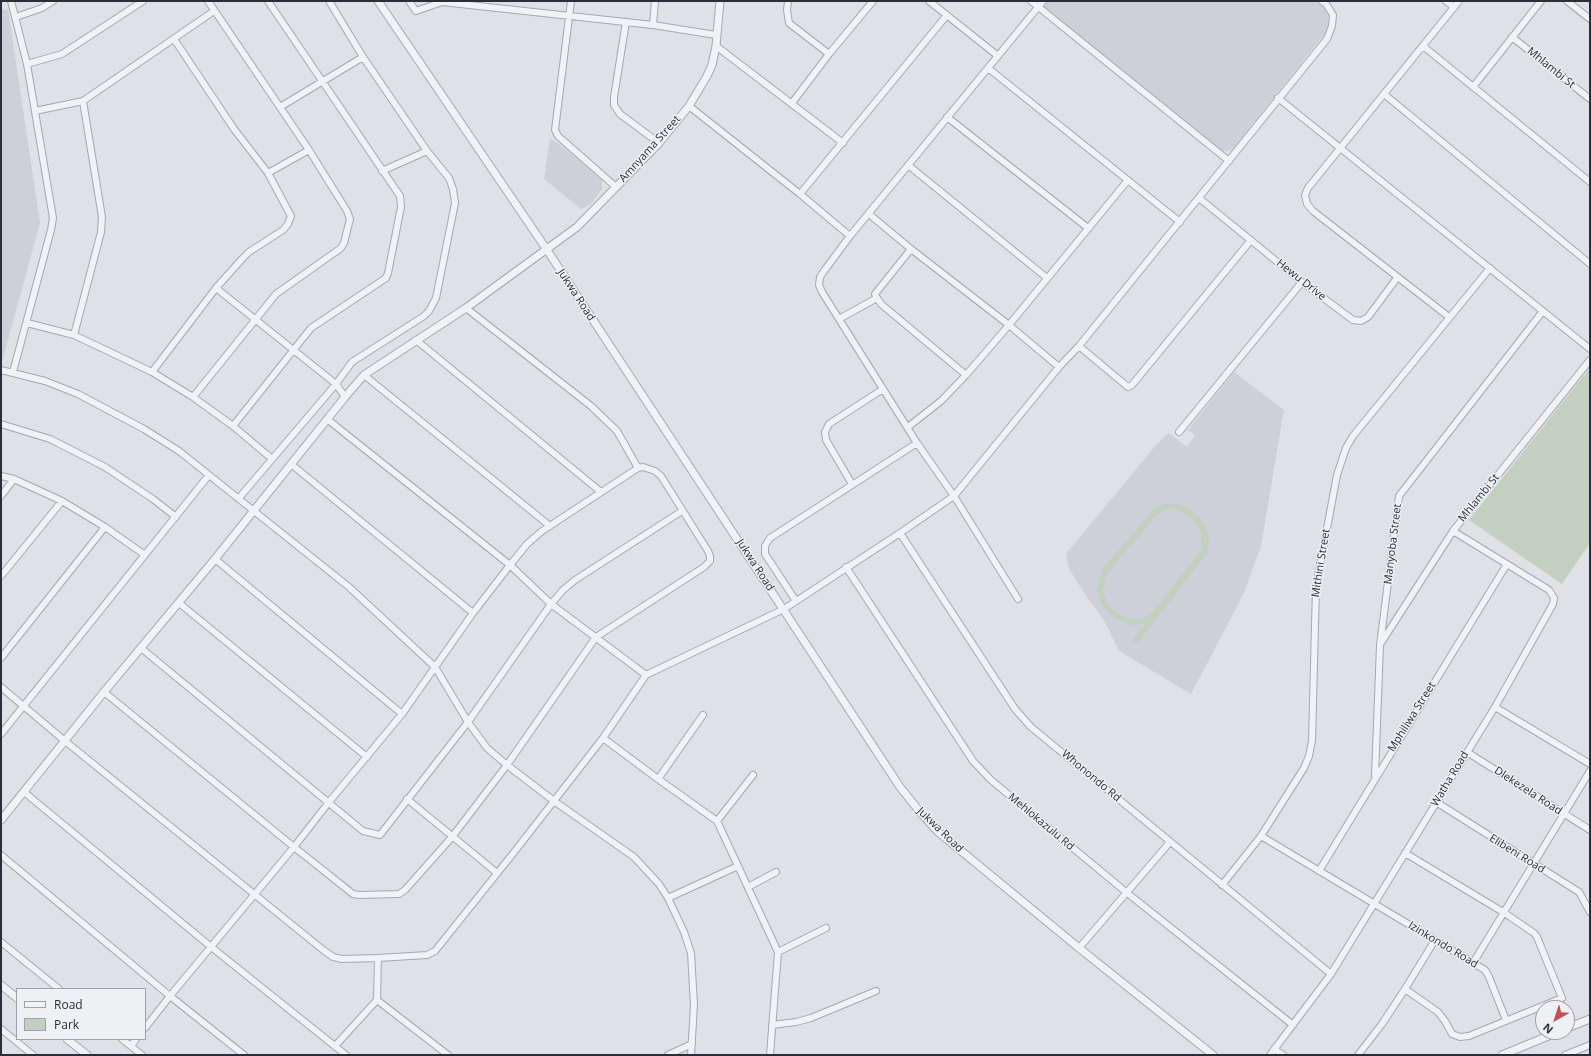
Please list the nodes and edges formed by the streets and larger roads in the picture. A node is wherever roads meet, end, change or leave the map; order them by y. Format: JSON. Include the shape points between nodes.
{"nodes":[{"id":1,"x":11,"y":1,"type":"edge"},
{"id":2,"x":53,"y":1,"type":"edge"},
{"id":3,"x":143,"y":1,"type":"edge"},
{"id":4,"x":208,"y":1,"type":"edge"},
{"id":5,"x":268,"y":1,"type":"edge"},
{"id":6,"x":329,"y":1,"type":"edge"},
{"id":7,"x":378,"y":1,"type":"edge"},
{"id":8,"x":409,"y":1,"type":"edge"},
{"id":9,"x":571,"y":1,"type":"edge"},
{"id":10,"x":655,"y":1,"type":"edge"},
{"id":11,"x":720,"y":1,"type":"edge"},
{"id":12,"x":788,"y":1,"type":"edge"},
{"id":13,"x":873,"y":1,"type":"edge"},
{"id":14,"x":929,"y":1,"type":"edge"},
{"id":15,"x":1031,"y":1,"type":"edge"},
{"id":16,"x":1043,"y":1,"type":"edge"},
{"id":17,"x":1322,"y":1,"type":"edge"},
{"id":18,"x":1446,"y":1,"type":"edge"},
{"id":19,"x":1459,"y":1,"type":"edge"},
{"id":20,"x":1541,"y":1,"type":"edge"},
{"id":21,"x":1567,"y":1,"type":"edge"},
{"id":22,"x":1038,"y":7,"type":"junction"},
{"id":23,"x":1454,"y":8,"type":"junction"},
{"id":24,"x":214,"y":11,"type":"junction"},
{"id":25,"x":569,"y":15,"type":"junction"},
{"id":26,"x":947,"y":15,"type":"junction"},
{"id":27,"x":16,"y":18,"type":"junction"},
{"id":28,"x":1590,"y":19,"type":"edge"},
{"id":29,"x":626,"y":22,"type":"junction"},
{"id":30,"x":653,"y":25,"type":"junction"},
{"id":31,"x":716,"y":35,"type":"junction"},
{"id":32,"x":1512,"y":37,"type":"junction"},
{"id":33,"x":174,"y":39,"type":"junction"},
{"id":34,"x":716,"y":46,"type":"junction"},
{"id":35,"x":1423,"y":46,"type":"junction"},
{"id":36,"x":829,"y":54,"type":"junction"},
{"id":37,"x":998,"y":56,"type":"junction"},
{"id":38,"x":363,"y":57,"type":"junction"},
{"id":39,"x":27,"y":64,"type":"junction"},
{"id":40,"x":988,"y":68,"type":"junction"},
{"id":41,"x":322,"y":81,"type":"junction"},
{"id":42,"x":1473,"y":87,"type":"junction"},
{"id":43,"x":1384,"y":94,"type":"junction"},
{"id":44,"x":1278,"y":98,"type":"junction"},
{"id":45,"x":1590,"y":99,"type":"edge"},
{"id":46,"x":83,"y":101,"type":"junction"},
{"id":47,"x":792,"y":103,"type":"junction"},
{"id":48,"x":280,"y":106,"type":"junction"},
{"id":49,"x":689,"y":106,"type":"junction"},
{"id":50,"x":35,"y":111,"type":"junction"},
{"id":51,"x":947,"y":117,"type":"junction"},
{"id":52,"x":659,"y":143,"type":"junction"},
{"id":53,"x":843,"y":143,"type":"junction"},
{"id":54,"x":1340,"y":148,"type":"junction"},
{"id":55,"x":309,"y":150,"type":"junction"},
{"id":56,"x":427,"y":151,"type":"junction"},
{"id":57,"x":1229,"y":161,"type":"junction"},
{"id":58,"x":908,"y":165,"type":"junction"},
{"id":59,"x":382,"y":171,"type":"junction"},
{"id":60,"x":268,"y":173,"type":"junction"},
{"id":61,"x":1128,"y":180,"type":"junction"},
{"id":62,"x":1590,"y":182,"type":"edge"},
{"id":63,"x":616,"y":187,"type":"junction"},
{"id":64,"x":800,"y":194,"type":"junction"},
{"id":65,"x":1199,"y":198,"type":"junction"},
{"id":66,"x":870,"y":214,"type":"junction"},
{"id":67,"x":1180,"y":222,"type":"junction"},
{"id":68,"x":1088,"y":228,"type":"junction"},
{"id":69,"x":850,"y":236,"type":"junction"},
{"id":70,"x":1251,"y":240,"type":"junction"},
{"id":71,"x":911,"y":249,"type":"junction"},
{"id":72,"x":547,"y":250,"type":"junction"},
{"id":73,"x":1590,"y":264,"type":"edge"},
{"id":74,"x":1490,"y":268,"type":"junction"},
{"id":75,"x":1047,"y":278,"type":"junction"},
{"id":76,"x":1397,"y":278,"type":"junction"},
{"id":77,"x":1302,"y":282,"type":"junction"},
{"id":78,"x":216,"y":288,"type":"junction"},
{"id":79,"x":877,"y":298,"type":"junction"},
{"id":80,"x":466,"y":308,"type":"junction"},
{"id":81,"x":1543,"y":312,"type":"junction"},
{"id":82,"x":1449,"y":317,"type":"junction"},
{"id":83,"x":256,"y":318,"type":"junction"},
{"id":84,"x":839,"y":319,"type":"junction"},
{"id":85,"x":27,"y":324,"type":"junction"},
{"id":86,"x":1009,"y":325,"type":"junction"},
{"id":87,"x":74,"y":334,"type":"junction"},
{"id":88,"x":416,"y":340,"type":"junction"},
{"id":89,"x":1080,"y":346,"type":"junction"},
{"id":90,"x":1590,"y":349,"type":"edge"},
{"id":91,"x":294,"y":350,"type":"junction"},
{"id":92,"x":1590,"y":360,"type":"edge"},
{"id":93,"x":1060,"y":367,"type":"junction"},
{"id":94,"x":1,"y":370,"type":"edge"},
{"id":95,"x":14,"y":372,"type":"junction"},
{"id":96,"x":152,"y":372,"type":"junction"},
{"id":97,"x":364,"y":375,"type":"junction"},
{"id":98,"x":966,"y":375,"type":"junction"},
{"id":99,"x":336,"y":384,"type":"junction"},
{"id":100,"x":883,"y":389,"type":"junction"},
{"id":101,"x":193,"y":397,"type":"junction"},
{"id":102,"x":345,"y":397,"type":"junction"},
{"id":103,"x":328,"y":419,"type":"junction"},
{"id":104,"x":1,"y":424,"type":"edge"},
{"id":105,"x":233,"y":426,"type":"junction"},
{"id":106,"x":908,"y":427,"type":"junction"},
{"id":107,"x":1179,"y":432,"type":"dead end"},
{"id":108,"x":917,"y":443,"type":"junction"},
{"id":109,"x":272,"y":459,"type":"junction"},
{"id":110,"x":291,"y":464,"type":"junction"},
{"id":111,"x":638,"y":468,"type":"junction"},
{"id":112,"x":209,"y":475,"type":"junction"},
{"id":113,"x":1,"y":476,"type":"edge"},
{"id":114,"x":14,"y":480,"type":"junction"},
{"id":115,"x":852,"y":484,"type":"junction"},
{"id":116,"x":601,"y":492,"type":"junction"},
{"id":117,"x":1,"y":496,"type":"edge"},
{"id":118,"x":954,"y":496,"type":"junction"},
{"id":119,"x":239,"y":498,"type":"junction"},
{"id":120,"x":62,"y":501,"type":"junction"},
{"id":121,"x":254,"y":511,"type":"junction"},
{"id":122,"x":682,"y":511,"type":"junction"},
{"id":123,"x":176,"y":517,"type":"junction"},
{"id":124,"x":550,"y":526,"type":"junction"},
{"id":125,"x":105,"y":527,"type":"junction"},
{"id":126,"x":1453,"y":531,"type":"junction"},
{"id":127,"x":900,"y":533,"type":"junction"},
{"id":128,"x":145,"y":555,"type":"junction"},
{"id":129,"x":215,"y":559,"type":"junction"},
{"id":130,"x":1507,"y":564,"type":"junction"},
{"id":131,"x":510,"y":565,"type":"junction"},
{"id":132,"x":846,"y":567,"type":"junction"},
{"id":133,"x":1,"y":576,"type":"edge"},
{"id":134,"x":1018,"y":599,"type":"dead end"},
{"id":135,"x":796,"y":601,"type":"junction"},
{"id":136,"x":179,"y":603,"type":"junction"},
{"id":137,"x":551,"y":604,"type":"junction"},
{"id":138,"x":784,"y":609,"type":"junction"},
{"id":139,"x":473,"y":613,"type":"junction"},
{"id":140,"x":596,"y":637,"type":"junction"},
{"id":141,"x":1380,"y":645,"type":"junction"},
{"id":142,"x":141,"y":648,"type":"junction"},
{"id":143,"x":1,"y":658,"type":"edge"},
{"id":144,"x":435,"y":667,"type":"junction"},
{"id":145,"x":646,"y":675,"type":"junction"},
{"id":146,"x":1,"y":687,"type":"edge"},
{"id":147,"x":104,"y":692,"type":"junction"},
{"id":148,"x":23,"y":706,"type":"junction"},
{"id":149,"x":1495,"y":707,"type":"junction"},
{"id":150,"x":402,"y":714,"type":"junction"},
{"id":151,"x":704,"y":715,"type":"dead end"},
{"id":152,"x":468,"y":722,"type":"junction"},
{"id":153,"x":1,"y":734,"type":"edge"},
{"id":154,"x":603,"y":738,"type":"junction"},
{"id":155,"x":65,"y":741,"type":"junction"},
{"id":156,"x":1467,"y":752,"type":"junction"},
{"id":157,"x":367,"y":757,"type":"junction"},
{"id":158,"x":1590,"y":764,"type":"edge"},
{"id":159,"x":507,"y":765,"type":"junction"},
{"id":160,"x":1590,"y":771,"type":"edge"},
{"id":161,"x":753,"y":775,"type":"dead end"},
{"id":162,"x":1375,"y":776,"type":"junction"},
{"id":163,"x":658,"y":779,"type":"junction"},
{"id":164,"x":24,"y":792,"type":"junction"},
{"id":165,"x":407,"y":800,"type":"junction"},
{"id":166,"x":554,"y":801,"type":"junction"},
{"id":167,"x":329,"y":802,"type":"junction"},
{"id":168,"x":1436,"y":802,"type":"junction"},
{"id":169,"x":1564,"y":814,"type":"junction"},
{"id":170,"x":1,"y":820,"type":"edge"},
{"id":171,"x":717,"y":821,"type":"junction"},
{"id":172,"x":1590,"y":830,"type":"edge"},
{"id":173,"x":1261,"y":836,"type":"junction"},
{"id":174,"x":452,"y":837,"type":"junction"},
{"id":175,"x":1170,"y":842,"type":"junction"},
{"id":176,"x":294,"y":847,"type":"junction"},
{"id":177,"x":1405,"y":854,"type":"junction"},
{"id":178,"x":1,"y":855,"type":"edge"},
{"id":179,"x":1533,"y":864,"type":"junction"},
{"id":180,"x":738,"y":866,"type":"junction"},
{"id":181,"x":1318,"y":871,"type":"junction"},
{"id":182,"x":776,"y":872,"type":"dead end"},
{"id":183,"x":497,"y":873,"type":"junction"},
{"id":184,"x":1222,"y":885,"type":"junction"},
{"id":185,"x":748,"y":887,"type":"junction"},
{"id":186,"x":1126,"y":892,"type":"junction"},
{"id":187,"x":254,"y":894,"type":"junction"},
{"id":188,"x":668,"y":898,"type":"junction"},
{"id":189,"x":1375,"y":904,"type":"junction"},
{"id":190,"x":1503,"y":912,"type":"junction"},
{"id":191,"x":1590,"y":912,"type":"edge"},
{"id":192,"x":826,"y":928,"type":"dead end"},
{"id":193,"x":1436,"y":940,"type":"junction"},
{"id":194,"x":1,"y":942,"type":"edge"},
{"id":195,"x":210,"y":946,"type":"junction"},
{"id":196,"x":1079,"y":948,"type":"junction"},
{"id":197,"x":778,"y":952,"type":"junction"},
{"id":198,"x":378,"y":958,"type":"junction"},
{"id":199,"x":1473,"y":963,"type":"junction"},
{"id":200,"x":1332,"y":974,"type":"junction"},
{"id":201,"x":1,"y":985,"type":"edge"},
{"id":202,"x":58,"y":988,"type":"edge"},
{"id":203,"x":1405,"y":989,"type":"junction"},
{"id":204,"x":876,"y":990,"type":"dead end"},
{"id":205,"x":170,"y":996,"type":"junction"},
{"id":206,"x":16,"y":997,"type":"edge"},
{"id":207,"x":377,"y":1000,"type":"junction"},
{"id":208,"x":1590,"y":1019,"type":"edge"},
{"id":209,"x":1506,"y":1020,"type":"junction"},
{"id":210,"x":772,"y":1025,"type":"junction"},
{"id":211,"x":1292,"y":1025,"type":"junction"},
{"id":212,"x":1575,"y":1025,"type":"edge"},
{"id":213,"x":146,"y":1027,"type":"edge"},
{"id":214,"x":1,"y":1029,"type":"edge"},
{"id":215,"x":68,"y":1040,"type":"edge"},
{"id":216,"x":123,"y":1040,"type":"edge"},
{"id":217,"x":135,"y":1040,"type":"edge"},
{"id":218,"x":1539,"y":1040,"type":"edge"},
{"id":219,"x":692,"y":1044,"type":"junction"},
{"id":220,"x":1590,"y":1045,"type":"edge"},
{"id":221,"x":131,"y":1046,"type":"junction"},
{"id":222,"x":335,"y":1046,"type":"junction"},
{"id":223,"x":1274,"y":1049,"type":"junction"},
{"id":224,"x":33,"y":1055,"type":"edge"},
{"id":225,"x":87,"y":1055,"type":"edge"},
{"id":226,"x":142,"y":1055,"type":"edge"},
{"id":227,"x":244,"y":1055,"type":"edge"},
{"id":228,"x":346,"y":1055,"type":"edge"},
{"id":229,"x":448,"y":1055,"type":"edge"},
{"id":230,"x":668,"y":1055,"type":"edge"},
{"id":231,"x":691,"y":1055,"type":"edge"},
{"id":232,"x":770,"y":1055,"type":"edge"},
{"id":233,"x":1213,"y":1055,"type":"edge"},
{"id":234,"x":1270,"y":1055,"type":"edge"},
{"id":235,"x":1283,"y":1055,"type":"edge"},
{"id":236,"x":1358,"y":1055,"type":"edge"},
{"id":237,"x":1502,"y":1055,"type":"edge"},
{"id":238,"x":1565,"y":1055,"type":"edge"}],
"edges":[{"from":1,"to":27,"type":"street"},
{"from":2,"to":27,"type":"street"},
{"from":3,"to":39,"type":"street","via":[[62,54]]},
{"from":4,"to":24,"type":"street"},
{"from":5,"to":41,"type":"street"},
{"from":6,"to":38,"type":"street"},
{"from":7,"to":72,"type":"street","name":"Jukwa Road"},
{"from":8,"to":25,"type":"street","via":[[416,11],[442,2]]},
{"from":9,"to":25,"type":"street"},
{"from":10,"to":30,"type":"street"},
{"from":11,"to":31,"type":"street","name":"Amnyama Street"},
{"from":12,"to":36,"type":"street","via":[[789,23]]},
{"from":13,"to":36,"type":"street"},
{"from":14,"to":26,"type":"street"},
{"from":15,"to":22,"type":"street"},
{"from":16,"to":22,"type":"street"},
{"from":17,"to":44,"type":"street","via":[[1333,16],[1327,39]]},
{"from":18,"to":23,"type":"street"},
{"from":19,"to":23,"type":"street"},
{"from":20,"to":32,"type":"street"},
{"from":21,"to":28,"type":"street"},
{"from":22,"to":37,"type":"street"},
{"from":22,"to":57,"type":"street"},
{"from":23,"to":35,"type":"street"},
{"from":24,"to":33,"type":"street"},
{"from":24,"to":48,"type":"street"},
{"from":25,"to":29,"type":"street"},
{"from":25,"to":63,"type":"street","via":[[555,130],[558,136]]},
{"from":26,"to":37,"type":"street"},
{"from":26,"to":53,"type":"street"},
{"from":27,"to":39,"type":"street"},
{"from":29,"to":30,"type":"street"},
{"from":29,"to":52,"type":"street","via":[[614,106],[620,114]]},
{"from":30,"to":31,"type":"street"},
{"from":31,"to":34,"type":"street","name":"Amnyama Street"},
{"from":32,"to":42,"type":"street"},
{"from":32,"to":45,"type":"street","name":"Mhlambi St"},
{"from":33,"to":46,"type":"street"},
{"from":33,"to":60,"type":"street","via":[[234,129]]},
{"from":34,"to":47,"type":"street"},
{"from":34,"to":49,"type":"street","name":"Amnyama Street","via":[[712,65]]},
{"from":35,"to":42,"type":"street"},
{"from":35,"to":43,"type":"street"},
{"from":36,"to":47,"type":"street"},
{"from":37,"to":40,"type":"street"},
{"from":38,"to":41,"type":"street"},
{"from":38,"to":56,"type":"street"},
{"from":39,"to":50,"type":"street"},
{"from":40,"to":51,"type":"street"},
{"from":40,"to":61,"type":"street"},
{"from":41,"to":48,"type":"street"},
{"from":41,"to":59,"type":"street"},
{"from":42,"to":62,"type":"street"},
{"from":43,"to":54,"type":"street"},
{"from":43,"to":73,"type":"street"},
{"from":44,"to":54,"type":"street"},
{"from":44,"to":57,"type":"street"},
{"from":46,"to":50,"type":"street"},
{"from":46,"to":87,"type":"street","via":[[102,217],[101,232]]},
{"from":47,"to":53,"type":"street"},
{"from":48,"to":55,"type":"street"},
{"from":49,"to":52,"type":"street","name":"Amnyama Street"},
{"from":49,"to":64,"type":"street"},
{"from":50,"to":85,"type":"street","via":[[53,218]]},
{"from":51,"to":58,"type":"street"},
{"from":51,"to":68,"type":"street"},
{"from":52,"to":63,"type":"street","name":"Amnyama Street"},
{"from":53,"to":64,"type":"street"},
{"from":54,"to":74,"type":"street"},
{"from":54,"to":76,"type":"street","via":[[1308,188],[1305,195],[1307,204]]},
{"from":55,"to":60,"type":"street"},
{"from":55,"to":83,"type":"street","via":[[349,216],[344,243],[339,250],[276,294]]},
{"from":56,"to":59,"type":"street"},
{"from":56,"to":99,"type":"street","via":[[449,178],[455,203],[436,298],[424,316],[352,362]]},
{"from":57,"to":65,"type":"street"},
{"from":58,"to":66,"type":"street"},
{"from":58,"to":75,"type":"street"},
{"from":59,"to":91,"type":"street","via":[[400,196],[402,205],[388,274],[383,280],[312,326]]},
{"from":60,"to":78,"type":"street","via":[[291,216],[288,224],[245,255]]},
{"from":61,"to":67,"type":"street"},
{"from":61,"to":68,"type":"street"},
{"from":63,"to":72,"type":"street","name":"Amnyama Street","via":[[577,227]]},
{"from":64,"to":69,"type":"street"},
{"from":65,"to":67,"type":"street"},
{"from":65,"to":70,"type":"street","name":"Hewu Drive"},
{"from":66,"to":69,"type":"street"},
{"from":66,"to":71,"type":"street"},
{"from":67,"to":89,"type":"street"},
{"from":68,"to":75,"type":"street"},
{"from":69,"to":84,"type":"street","via":[[824,270],[819,284]]},
{"from":70,"to":77,"type":"street","name":"Hewu Drive"},
{"from":70,"to":89,"type":"street","via":[[1132,385],[1128,387]]},
{"from":71,"to":79,"type":"street","via":[[876,294]]},
{"from":71,"to":86,"type":"street"},
{"from":72,"to":80,"type":"street","name":"Amnyama Street"},
{"from":72,"to":138,"type":"street","name":"Jukwa Road"},
{"from":74,"to":81,"type":"street"},
{"from":74,"to":82,"type":"street","name":"Mithini Street"},
{"from":75,"to":86,"type":"street"},
{"from":76,"to":77,"type":"street","name":"Hewu Drive","via":[[1368,317],[1361,321],[1353,320]]},
{"from":76,"to":82,"type":"street"},
{"from":77,"to":107,"type":"street"},
{"from":78,"to":83,"type":"street"},
{"from":78,"to":96,"type":"street"},
{"from":79,"to":84,"type":"street"},
{"from":79,"to":98,"type":"street"},
{"from":80,"to":88,"type":"street","name":"Amnyama Street"},
{"from":80,"to":111,"type":"street","via":[[591,406],[617,431]]},
{"from":81,"to":90,"type":"street"},
{"from":81,"to":141,"type":"street","name":"Manyoba Street","via":[[1399,496]]},
{"from":82,"to":173,"type":"street","name":"Mithini Street","via":[[1353,436],[1342,457],[1316,588],[1312,741],[1309,756]]},
{"from":83,"to":91,"type":"street"},
{"from":83,"to":101,"type":"street"},
{"from":84,"to":100,"type":"street"},
{"from":85,"to":87,"type":"street"},
{"from":85,"to":95,"type":"street"},
{"from":86,"to":93,"type":"street"},
{"from":86,"to":98,"type":"street"},
{"from":87,"to":96,"type":"street"},
{"from":88,"to":97,"type":"street","name":"Amnyama Street"},
{"from":88,"to":116,"type":"street"},
{"from":89,"to":93,"type":"street"},
{"from":91,"to":99,"type":"street"},
{"from":91,"to":105,"type":"street"},
{"from":92,"to":126,"type":"street","name":"Mhlambi St"},
{"from":93,"to":118,"type":"street"},
{"from":94,"to":95,"type":"street"},
{"from":95,"to":112,"type":"street","via":[[78,394],[144,429],[179,451]]},
{"from":96,"to":101,"type":"street"},
{"from":97,"to":102,"type":"street","name":"Amnyama Street"},
{"from":97,"to":124,"type":"street"},
{"from":98,"to":106,"type":"street","via":[[941,401]]},
{"from":99,"to":102,"type":"street"},
{"from":99,"to":109,"type":"street"},
{"from":100,"to":106,"type":"street"},
{"from":100,"to":115,"type":"street","via":[[829,424],[824,432],[826,440]]},
{"from":101,"to":105,"type":"street"},
{"from":102,"to":103,"type":"street","name":"Amnyama Street"},
{"from":103,"to":110,"type":"street","name":"Amnyama Street"},
{"from":103,"to":131,"type":"street"},
{"from":104,"to":123,"type":"street","via":[[50,439],[105,467]]},
{"from":105,"to":109,"type":"street"},
{"from":106,"to":108,"type":"street"},
{"from":108,"to":115,"type":"street"},
{"from":108,"to":118,"type":"street"},
{"from":109,"to":119,"type":"street"},
{"from":110,"to":121,"type":"street","name":"Amnyama Street"},
{"from":110,"to":139,"type":"street"},
{"from":111,"to":116,"type":"street"},
{"from":111,"to":122,"type":"street","via":[[650,469],[661,476]]},
{"from":112,"to":119,"type":"street"},
{"from":112,"to":123,"type":"street"},
{"from":113,"to":114,"type":"street"},
{"from":114,"to":117,"type":"street"},
{"from":114,"to":120,"type":"street"},
{"from":115,"to":135,"type":"street","via":[[770,538],[765,546],[765,554]]},
{"from":116,"to":124,"type":"street"},
{"from":118,"to":127,"type":"street"},
{"from":118,"to":134,"type":"street"},
{"from":119,"to":121,"type":"street"},
{"from":120,"to":125,"type":"street"},
{"from":120,"to":133,"type":"street"},
{"from":121,"to":129,"type":"street","name":"Amnyama Street"},
{"from":121,"to":144,"type":"street","via":[[349,587]]},
{"from":122,"to":137,"type":"street","via":[[575,580]]},
{"from":122,"to":140,"type":"street","via":[[708,551],[710,561]]},
{"from":123,"to":128,"type":"street"},
{"from":124,"to":131,"type":"street","via":[[528,544]]},
{"from":125,"to":128,"type":"street"},
{"from":125,"to":143,"type":"street"},
{"from":126,"to":130,"type":"street","name":"Watha Road"},
{"from":126,"to":141,"type":"street","name":"Mhlambi St"},
{"from":127,"to":132,"type":"street"},
{"from":127,"to":175,"type":"street","name":"Whonondo Rd","via":[[1015,709],[1031,727]]},
{"from":128,"to":148,"type":"street"},
{"from":129,"to":136,"type":"street","name":"Amnyama Street"},
{"from":129,"to":150,"type":"street"},
{"from":130,"to":149,"type":"street","name":"Watha Road","via":[[1549,590],[1554,598]]},
{"from":130,"to":162,"type":"street","name":"Mphiliwa Street"},
{"from":131,"to":137,"type":"street"},
{"from":131,"to":139,"type":"street"},
{"from":132,"to":135,"type":"street"},
{"from":132,"to":186,"type":"street","name":"Mehlokazulu Rd","via":[[973,761],[991,780]]},
{"from":135,"to":138,"type":"street"},
{"from":136,"to":142,"type":"street","name":"Amnyama Street"},
{"from":136,"to":157,"type":"street"},
{"from":137,"to":140,"type":"street"},
{"from":137,"to":152,"type":"street"},
{"from":138,"to":145,"type":"street"},
{"from":138,"to":196,"type":"street","name":"Jukwa Road","via":[[900,787],[920,812],[937,831]]},
{"from":139,"to":144,"type":"street"},
{"from":140,"to":145,"type":"street"},
{"from":140,"to":159,"type":"street"},
{"from":141,"to":162,"type":"street","name":"Manyoba Street"},
{"from":142,"to":147,"type":"street","name":"Amnyama Street"},
{"from":142,"to":167,"type":"street"},
{"from":144,"to":150,"type":"street"},
{"from":144,"to":152,"type":"street"},
{"from":145,"to":154,"type":"street"},
{"from":146,"to":148,"type":"street"},
{"from":147,"to":155,"type":"street","name":"Amnyama Street"},
{"from":147,"to":176,"type":"street"},
{"from":148,"to":153,"type":"street"},
{"from":148,"to":155,"type":"street"},
{"from":149,"to":156,"type":"street","name":"Watha Road"},
{"from":149,"to":158,"type":"street"},
{"from":150,"to":157,"type":"street"},
{"from":151,"to":163,"type":"street"},
{"from":152,"to":159,"type":"street","via":[[487,748]]},
{"from":152,"to":165,"type":"street"},
{"from":154,"to":163,"type":"street"},
{"from":154,"to":166,"type":"street"},
{"from":155,"to":164,"type":"street","name":"Amnyama Street"},
{"from":155,"to":187,"type":"street"},
{"from":156,"to":168,"type":"street","name":"Watha Road"},
{"from":156,"to":169,"type":"street","name":"Dlekezela Road"},
{"from":157,"to":167,"type":"street"},
{"from":159,"to":166,"type":"street"},
{"from":159,"to":174,"type":"street"},
{"from":160,"to":169,"type":"street"},
{"from":161,"to":171,"type":"street"},
{"from":162,"to":181,"type":"street","name":"Mphiliwa Street"},
{"from":163,"to":171,"type":"street"},
{"from":164,"to":170,"type":"street","name":"Amnyama Street"},
{"from":164,"to":195,"type":"street"},
{"from":165,"to":167,"type":"street","via":[[380,835],[363,831]]},
{"from":165,"to":174,"type":"street"},
{"from":166,"to":183,"type":"street"},
{"from":166,"to":188,"type":"street","via":[[634,857],[659,884]]},
{"from":167,"to":176,"type":"street"},
{"from":168,"to":177,"type":"street","name":"Watha Road"},
{"from":168,"to":179,"type":"street","name":"Elibeni Road"},
{"from":169,"to":172,"type":"street","name":"Dlekezela Road"},
{"from":169,"to":179,"type":"street"},
{"from":171,"to":180,"type":"street"},
{"from":173,"to":181,"type":"street","name":"Izinkondo Road"},
{"from":173,"to":184,"type":"street","name":"Mithini Street"},
{"from":174,"to":176,"type":"street","via":[[405,890],[392,895],[353,894]]},
{"from":174,"to":183,"type":"street"},
{"from":175,"to":184,"type":"street","name":"Whonondo Rd"},
{"from":175,"to":186,"type":"street"},
{"from":176,"to":187,"type":"street"},
{"from":177,"to":189,"type":"street","name":"Watha Road"},
{"from":177,"to":190,"type":"street"},
{"from":178,"to":205,"type":"street"},
{"from":179,"to":190,"type":"street"},
{"from":179,"to":191,"type":"street","name":"Elibeni Road","via":[[1579,892]]},
{"from":180,"to":185,"type":"street"},
{"from":180,"to":188,"type":"street"},
{"from":181,"to":189,"type":"street","name":"Izinkondo Road"},
{"from":182,"to":185,"type":"street"},
{"from":183,"to":198,"type":"street","via":[[435,951],[427,955]]},
{"from":184,"to":200,"type":"street","name":"Whonondo Rd"},
{"from":185,"to":197,"type":"street"},
{"from":186,"to":196,"type":"street"},
{"from":186,"to":211,"type":"street","name":"Mehlokazulu Rd"},
{"from":187,"to":195,"type":"street"},
{"from":187,"to":198,"type":"street","via":[[333,957]]},
{"from":188,"to":219,"type":"street","via":[[691,953],[694,1005]]},
{"from":189,"to":193,"type":"street","name":"Izinkondo Road"},
{"from":189,"to":200,"type":"street","name":"Watha Road"},
{"from":190,"to":199,"type":"street"},
{"from":190,"to":209,"type":"street","via":[[1537,937],[1562,998]]},
{"from":192,"to":197,"type":"street"},
{"from":193,"to":199,"type":"street","name":"Izinkondo Road"},
{"from":193,"to":203,"type":"street"},
{"from":194,"to":202,"type":"street"},
{"from":195,"to":205,"type":"street"},
{"from":195,"to":222,"type":"street"},
{"from":196,"to":233,"type":"street","name":"Jukwa Road"},
{"from":197,"to":210,"type":"street"},
{"from":198,"to":207,"type":"street"},
{"from":199,"to":209,"type":"street","name":"Izinkondo Road","via":[[1485,970],[1490,977]]},
{"from":200,"to":211,"type":"street","name":"Watha Road"},
{"from":201,"to":206,"type":"street"},
{"from":203,"to":209,"type":"street","via":[[1438,1012],[1452,1034],[1460,1037],[1469,1036]]},
{"from":203,"to":236,"type":"street"},
{"from":204,"to":210,"type":"street","via":[[811,1018]]},
{"from":205,"to":213,"type":"street"},
{"from":205,"to":227,"type":"street"},
{"from":207,"to":222,"type":"street"},
{"from":207,"to":229,"type":"street"},
{"from":208,"to":212,"type":"street"},
{"from":210,"to":232,"type":"street"},
{"from":211,"to":223,"type":"street","name":"Watha Road"},
{"from":214,"to":224,"type":"street"},
{"from":215,"to":225,"type":"street"},
{"from":216,"to":221,"type":"street"},
{"from":217,"to":221,"type":"street"},
{"from":218,"to":237,"type":"street"},
{"from":219,"to":230,"type":"street"},
{"from":219,"to":231,"type":"street"},
{"from":220,"to":238,"type":"street"},
{"from":221,"to":226,"type":"street"},
{"from":222,"to":228,"type":"street"},
{"from":223,"to":234,"type":"street","name":"Watha Road"},
{"from":223,"to":235,"type":"street"}]}
